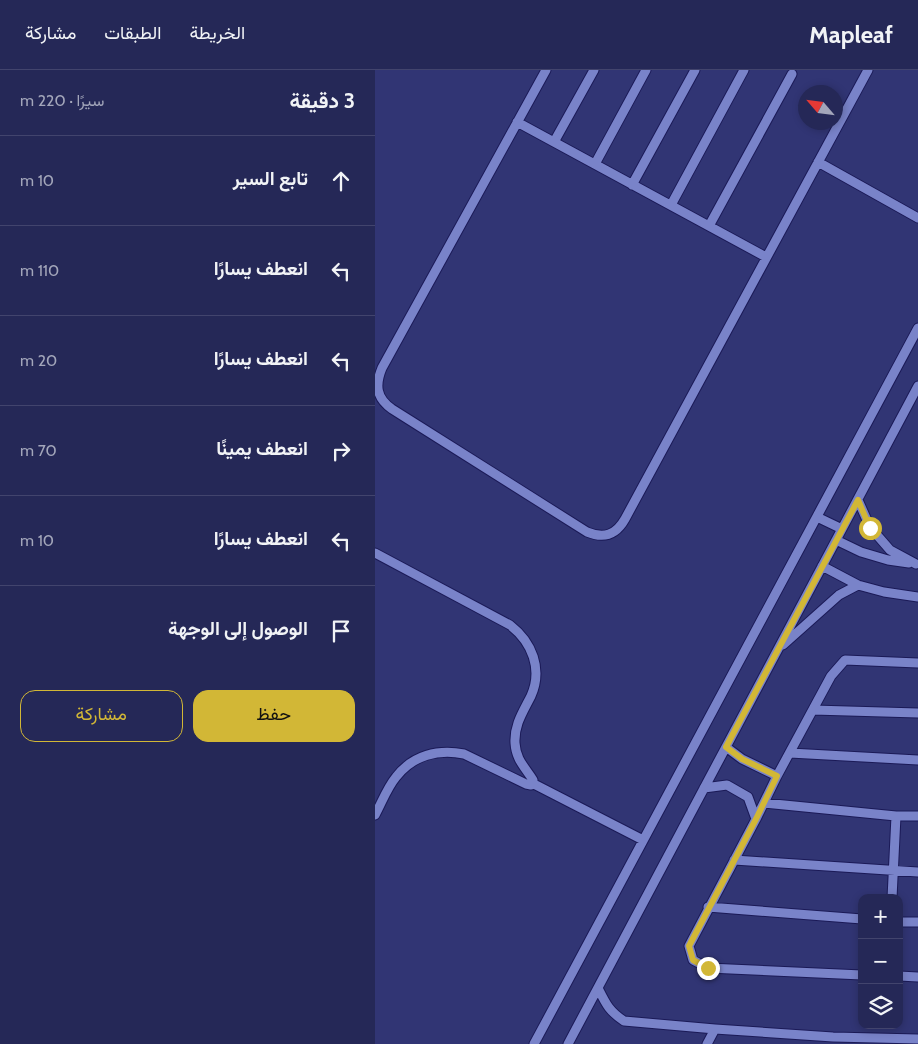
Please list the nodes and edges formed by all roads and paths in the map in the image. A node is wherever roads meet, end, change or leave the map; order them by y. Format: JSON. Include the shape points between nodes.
{"nodes":[{"id":1,"x":546,"y":70,"type":"edge"},
{"id":2,"x":593,"y":70,"type":"edge"},
{"id":3,"x":646,"y":70,"type":"edge"},
{"id":4,"x":695,"y":70,"type":"edge"},
{"id":5,"x":744,"y":70,"type":"edge"},
{"id":6,"x":868,"y":70,"type":"edge"},
{"id":7,"x":791,"y":74,"type":"dead end"},
{"id":8,"x":517,"y":122,"type":"junction"},
{"id":9,"x":554,"y":142,"type":"junction"},
{"id":10,"x":817,"y":162,"type":"junction"},
{"id":11,"x":595,"y":164,"type":"junction"},
{"id":12,"x":632,"y":184,"type":"junction"},
{"id":13,"x":671,"y":206,"type":"junction"},
{"id":14,"x":918,"y":218,"type":"edge"},
{"id":15,"x":709,"y":226,"type":"junction"},
{"id":16,"x":766,"y":257,"type":"junction"},
{"id":17,"x":918,"y":328,"type":"edge"},
{"id":18,"x":918,"y":386,"type":"edge"},
{"id":19,"x":858,"y":500,"type":"junction"},
{"id":20,"x":817,"y":517,"type":"junction"},
{"id":21,"x":843,"y":529,"type":"junction"},
{"id":22,"x":836,"y":540,"type":"junction"},
{"id":23,"x":375,"y":553,"type":"edge"},
{"id":24,"x":917,"y":564,"type":"edge"},
{"id":25,"x":822,"y":566,"type":"junction"},
{"id":26,"x":858,"y":585,"type":"junction"},
{"id":27,"x":918,"y":597,"type":"edge"},
{"id":28,"x":779,"y":648,"type":"junction"},
{"id":29,"x":918,"y":663,"type":"edge"},
{"id":30,"x":813,"y":710,"type":"junction"},
{"id":31,"x":918,"y":713,"type":"edge"},
{"id":32,"x":726,"y":747,"type":"junction"},
{"id":33,"x":790,"y":753,"type":"junction"},
{"id":34,"x":918,"y":760,"type":"edge"},
{"id":35,"x":777,"y":776,"type":"junction"},
{"id":36,"x":533,"y":783,"type":"junction"},
{"id":37,"x":704,"y":788,"type":"junction"},
{"id":38,"x":764,"y":804,"type":"junction"},
{"id":39,"x":375,"y":815,"type":"edge"},
{"id":40,"x":896,"y":816,"type":"junction"},
{"id":41,"x":918,"y":816,"type":"edge"},
{"id":42,"x":756,"y":819,"type":"junction"},
{"id":43,"x":643,"y":840,"type":"junction"},
{"id":44,"x":734,"y":860,"type":"junction"},
{"id":45,"x":893,"y":870,"type":"junction"},
{"id":46,"x":918,"y":872,"type":"edge"},
{"id":47,"x":892,"y":894,"type":"edge"},
{"id":48,"x":708,"y":908,"type":"junction"},
{"id":49,"x":858,"y":919,"type":"edge"},
{"id":50,"x":903,"y":922,"type":"edge"},
{"id":51,"x":918,"y":922,"type":"edge"},
{"id":52,"x":858,"y":974,"type":"edge"},
{"id":53,"x":903,"y":976,"type":"edge"},
{"id":54,"x":918,"y":977,"type":"edge"},
{"id":55,"x":598,"y":988,"type":"junction"},
{"id":56,"x":715,"y":1029,"type":"junction"},
{"id":57,"x":918,"y":1039,"type":"edge"},
{"id":58,"x":534,"y":1044,"type":"edge"},
{"id":59,"x":568,"y":1044,"type":"edge"},
{"id":60,"x":707,"y":1044,"type":"edge"}],
"edges":[{"from":1,"to":8,"type":"lane"},
{"from":2,"to":9,"type":"lane"},
{"from":3,"to":11,"type":"lane"},
{"from":4,"to":12,"type":"lane"},
{"from":5,"to":13,"type":"lane"},
{"from":6,"to":10,"type":"lane"},
{"from":7,"to":15,"type":"lane"},
{"from":8,"to":9,"type":"lane"},
{"from":8,"to":16,"type":"lane","via":[[382,368],[378,376],[378,392],[386,404],[587,532],[601,536],[616,531],[621,525]]},
{"from":9,"to":11,"type":"lane"},
{"from":10,"to":14,"type":"lane"},
{"from":10,"to":16,"type":"lane"},
{"from":11,"to":12,"type":"lane"},
{"from":12,"to":13,"type":"lane"},
{"from":13,"to":15,"type":"lane"},
{"from":15,"to":16,"type":"lane"},
{"from":17,"to":20,"type":"lane"},
{"from":18,"to":19,"type":"lane"},
{"from":19,"to":21,"type":"lane"},
{"from":19,"to":24,"type":"lane","via":[[870,528],[890,550]]},
{"from":20,"to":21,"type":"lane"},
{"from":20,"to":43,"type":"lane"},
{"from":21,"to":22,"type":"lane"},
{"from":22,"to":24,"type":"lane","via":[[888,560]]},
{"from":22,"to":25,"type":"lane"},
{"from":23,"to":36,"type":"lane","via":[[509,625],[525,639],[534,658],[536,678],[517,725],[515,744],[520,761]]},
{"from":25,"to":26,"type":"lane"},
{"from":25,"to":28,"type":"lane"},
{"from":26,"to":27,"type":"lane"},
{"from":26,"to":28,"type":"lane","via":[[839,595]]},
{"from":28,"to":32,"type":"lane"},
{"from":29,"to":30,"type":"lane","via":[[845,660],[831,676]]},
{"from":30,"to":31,"type":"lane"},
{"from":30,"to":33,"type":"lane"},
{"from":32,"to":35,"type":"lane","via":[[742,759]]},
{"from":32,"to":37,"type":"lane"},
{"from":33,"to":34,"type":"lane"},
{"from":33,"to":35,"type":"lane"},
{"from":35,"to":38,"type":"lane"},
{"from":36,"to":39,"type":"lane","via":[[529,785],[464,754],[432,754],[412,762],[396,777]]},
{"from":36,"to":43,"type":"lane"},
{"from":37,"to":42,"type":"lane","via":[[727,785],[748,797]]},
{"from":37,"to":55,"type":"lane"},
{"from":38,"to":40,"type":"lane"},
{"from":38,"to":42,"type":"lane"},
{"from":40,"to":41,"type":"lane"},
{"from":40,"to":45,"type":"lane"},
{"from":42,"to":44,"type":"lane"},
{"from":43,"to":58,"type":"lane"},
{"from":44,"to":45,"type":"lane"},
{"from":44,"to":48,"type":"lane"},
{"from":45,"to":46,"type":"lane"},
{"from":45,"to":47,"type":"lane"},
{"from":48,"to":49,"type":"lane"},
{"from":48,"to":52,"type":"lane","via":[[689,946],[693,960],[708,968]]},
{"from":50,"to":51,"type":"lane"},
{"from":53,"to":54,"type":"lane"},
{"from":55,"to":56,"type":"lane","via":[[605,1003],[624,1021]]},
{"from":55,"to":59,"type":"lane"},
{"from":56,"to":57,"type":"lane"},
{"from":56,"to":60,"type":"lane"}]}
